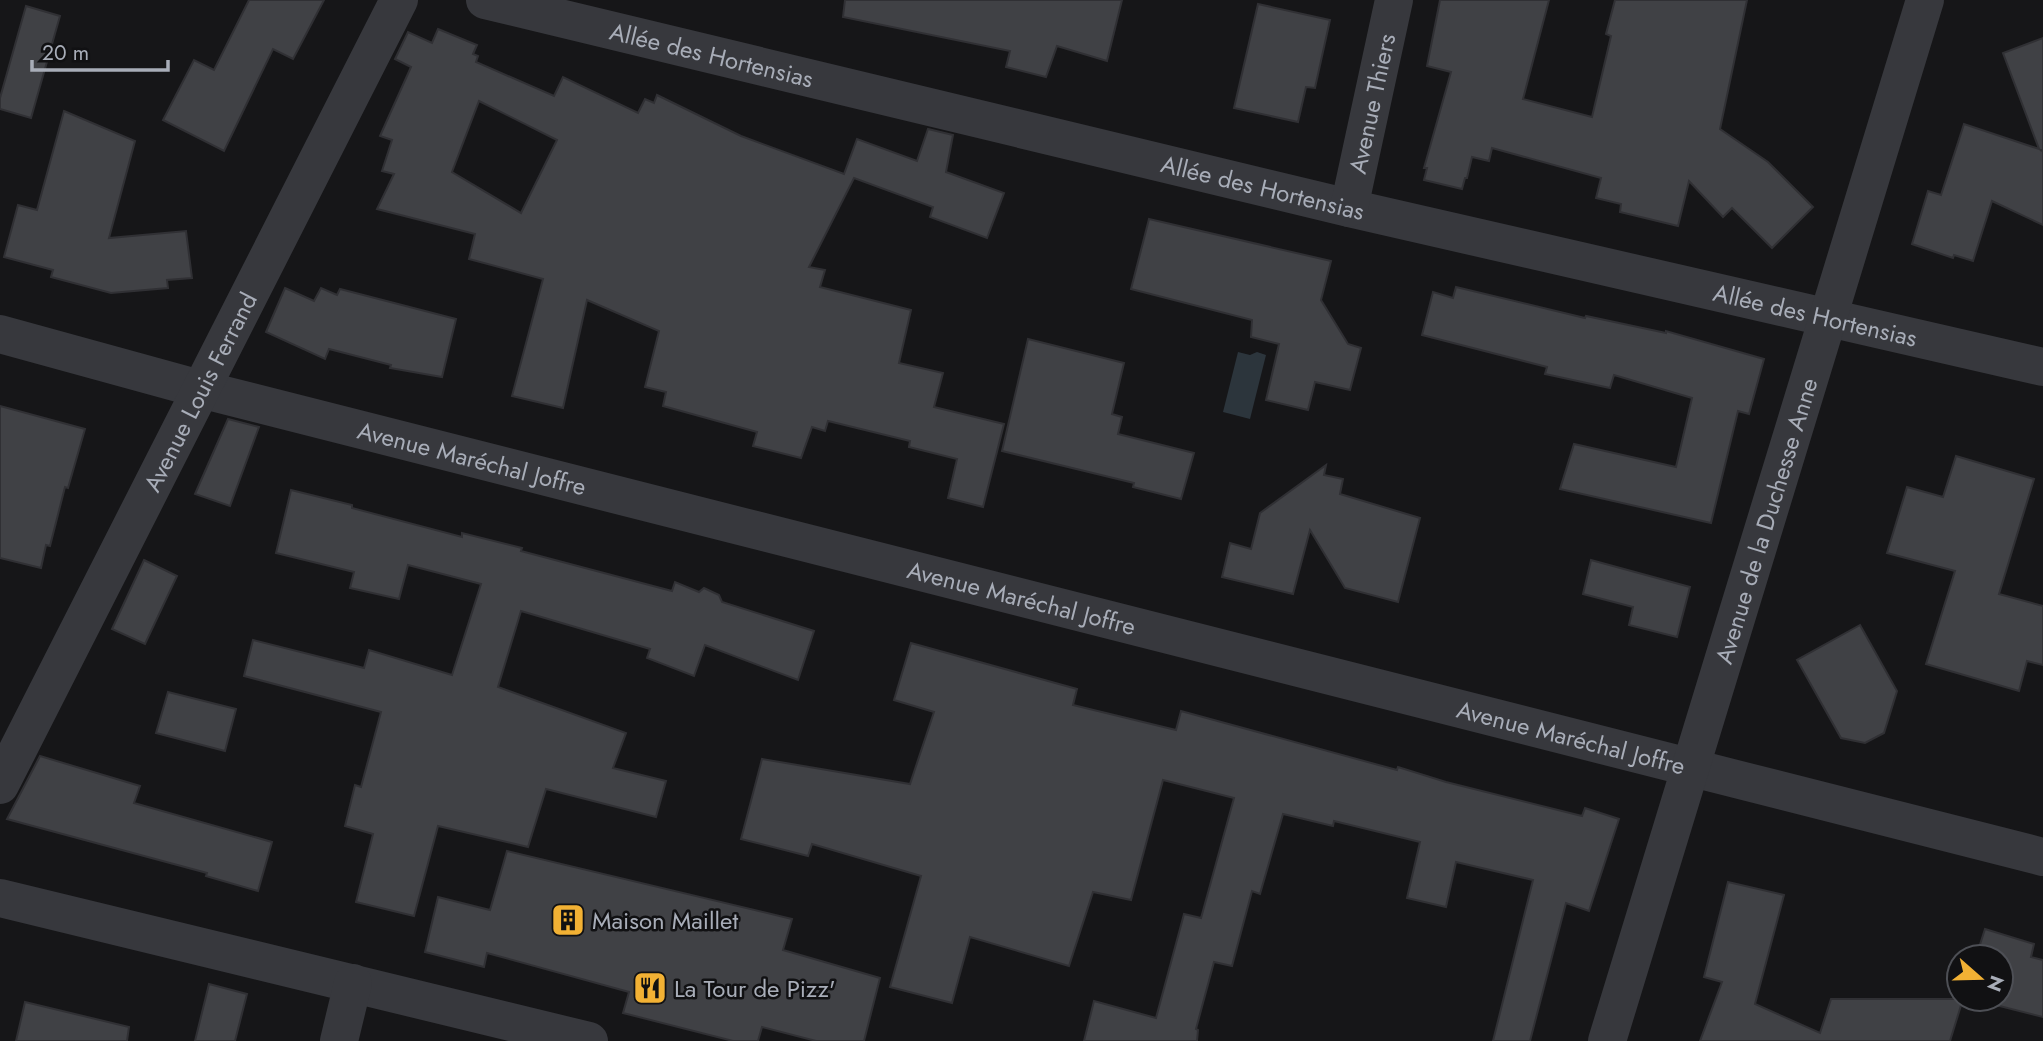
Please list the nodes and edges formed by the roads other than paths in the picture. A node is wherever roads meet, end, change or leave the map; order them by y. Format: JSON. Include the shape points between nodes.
{"nodes":[{"id":1,"x":399,"y":0,"type":"edge"},
{"id":2,"x":485,"y":0,"type":"edge"},
{"id":3,"x":1394,"y":0,"type":"edge"},
{"id":4,"x":1925,"y":0,"type":"edge"},
{"id":5,"x":1349,"y":208,"type":"junction"},
{"id":6,"x":1828,"y":318,"type":"junction"},
{"id":7,"x":0,"y":334,"type":"edge"},
{"id":8,"x":2043,"y":367,"type":"edge"},
{"id":9,"x":200,"y":389,"type":"junction"},
{"id":10,"x":1691,"y":768,"type":"junction"},
{"id":11,"x":0,"y":785,"type":"edge"},
{"id":12,"x":2043,"y":857,"type":"edge"},
{"id":13,"x":0,"y":898,"type":"edge"},
{"id":14,"x":353,"y":983,"type":"junction"},
{"id":15,"x":339,"y":1041,"type":"edge"},
{"id":16,"x":589,"y":1041,"type":"edge"},
{"id":17,"x":1607,"y":1041,"type":"edge"}],
"edges":[{"from":1,"to":9,"type":"street","name":"Avenue Louis Ferrand"},
{"from":2,"to":5,"type":"street","name":"Allée des Hortensias"},
{"from":3,"to":5,"type":"street","name":"Avenue Thiers"},
{"from":4,"to":6,"type":"street","name":"Avenue de la Duchesse Anne"},
{"from":5,"to":6,"type":"street","name":"Allée des Hortensias"},
{"from":6,"to":8,"type":"street","name":"Allée des Hortensias"},
{"from":6,"to":10,"type":"street","name":"Avenue de la Duchesse Anne"},
{"from":7,"to":9,"type":"street","name":"Avenue Maréchal Joffre"},
{"from":9,"to":10,"type":"street","name":"Avenue Maréchal Joffre"},
{"from":9,"to":11,"type":"street","name":"Avenue Louis Ferrand"},
{"from":10,"to":12,"type":"street","name":"Avenue Maréchal Joffre"},
{"from":10,"to":17,"type":"street","name":"Avenue de la Duchesse Anne"},
{"from":13,"to":14,"type":"street"},
{"from":14,"to":15,"type":"street"},
{"from":14,"to":16,"type":"street"}]}
